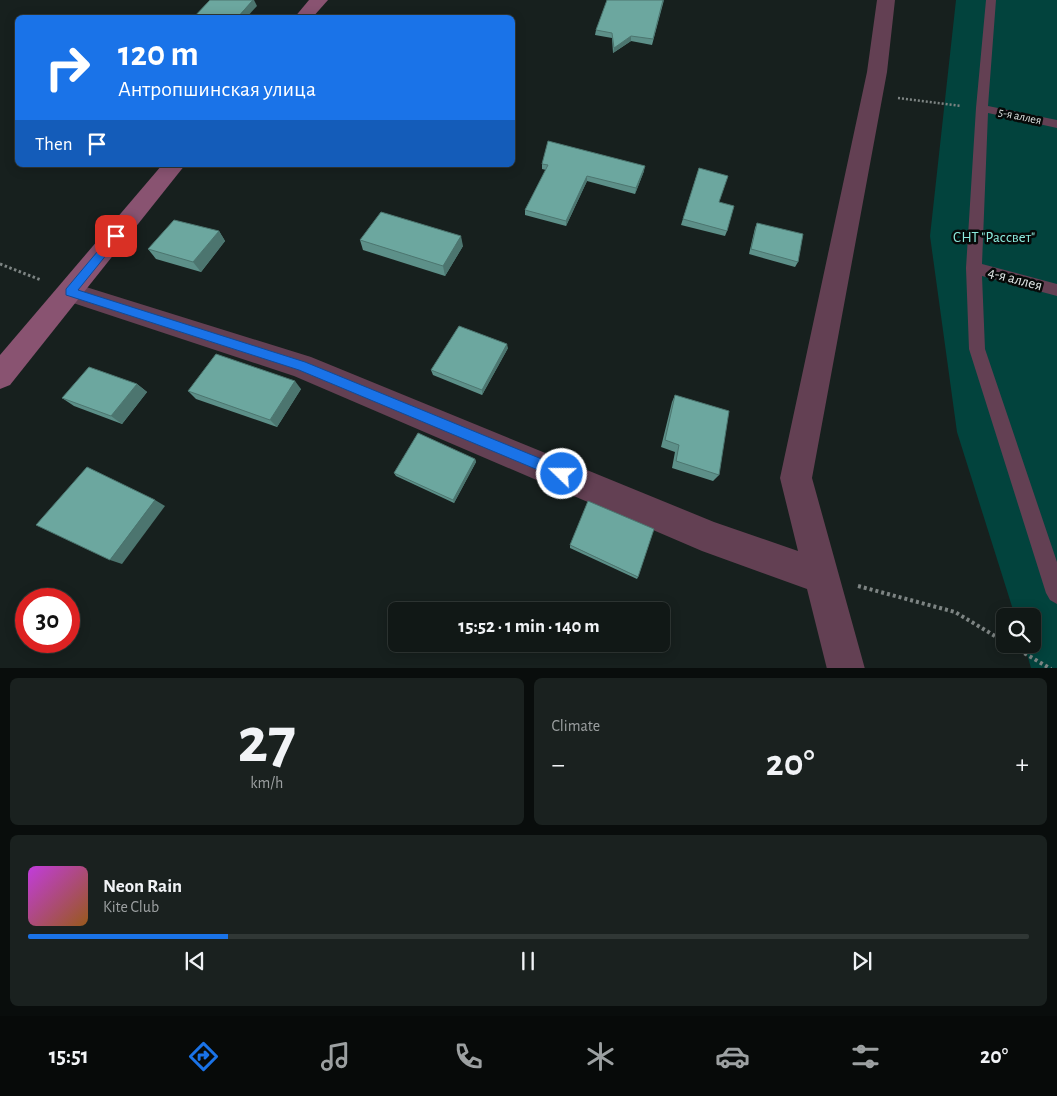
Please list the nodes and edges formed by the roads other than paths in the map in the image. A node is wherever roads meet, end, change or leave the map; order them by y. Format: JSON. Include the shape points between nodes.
{"nodes":[{"id":1,"x":318,"y":0,"type":"edge"},
{"id":2,"x":886,"y":0,"type":"edge"},
{"id":3,"x":991,"y":0,"type":"edge"},
{"id":4,"x":305,"y":15,"type":"edge"},
{"id":5,"x":982,"y":108,"type":"junction"},
{"id":6,"x":1057,"y":124,"type":"edge"},
{"id":7,"x":172,"y":167,"type":"edge"},
{"id":8,"x":974,"y":268,"type":"junction"},
{"id":9,"x":1057,"y":290,"type":"edge"},
{"id":10,"x":70,"y":292,"type":"junction"},
{"id":11,"x":0,"y":376,"type":"edge"},
{"id":12,"x":821,"y":576,"type":"junction"},
{"id":13,"x":1057,"y":593,"type":"edge"},
{"id":14,"x":846,"y":668,"type":"edge"}],
"edges":[{"from":1,"to":4,"type":"street"},
{"from":2,"to":12,"type":"street","via":[[872,95],[796,478]]},
{"from":3,"to":5,"type":"lane"},
{"from":5,"to":6,"type":"lane","name":"5-я аллея"},
{"from":5,"to":8,"type":"lane"},
{"from":7,"to":10,"type":"street"},
{"from":8,"to":9,"type":"lane","name":"4-я аллея"},
{"from":8,"to":13,"type":"lane","via":[[977,350]]},
{"from":10,"to":11,"type":"street"},
{"from":10,"to":12,"type":"street","via":[[301,366],[714,539]]},
{"from":12,"to":14,"type":"street"}]}
